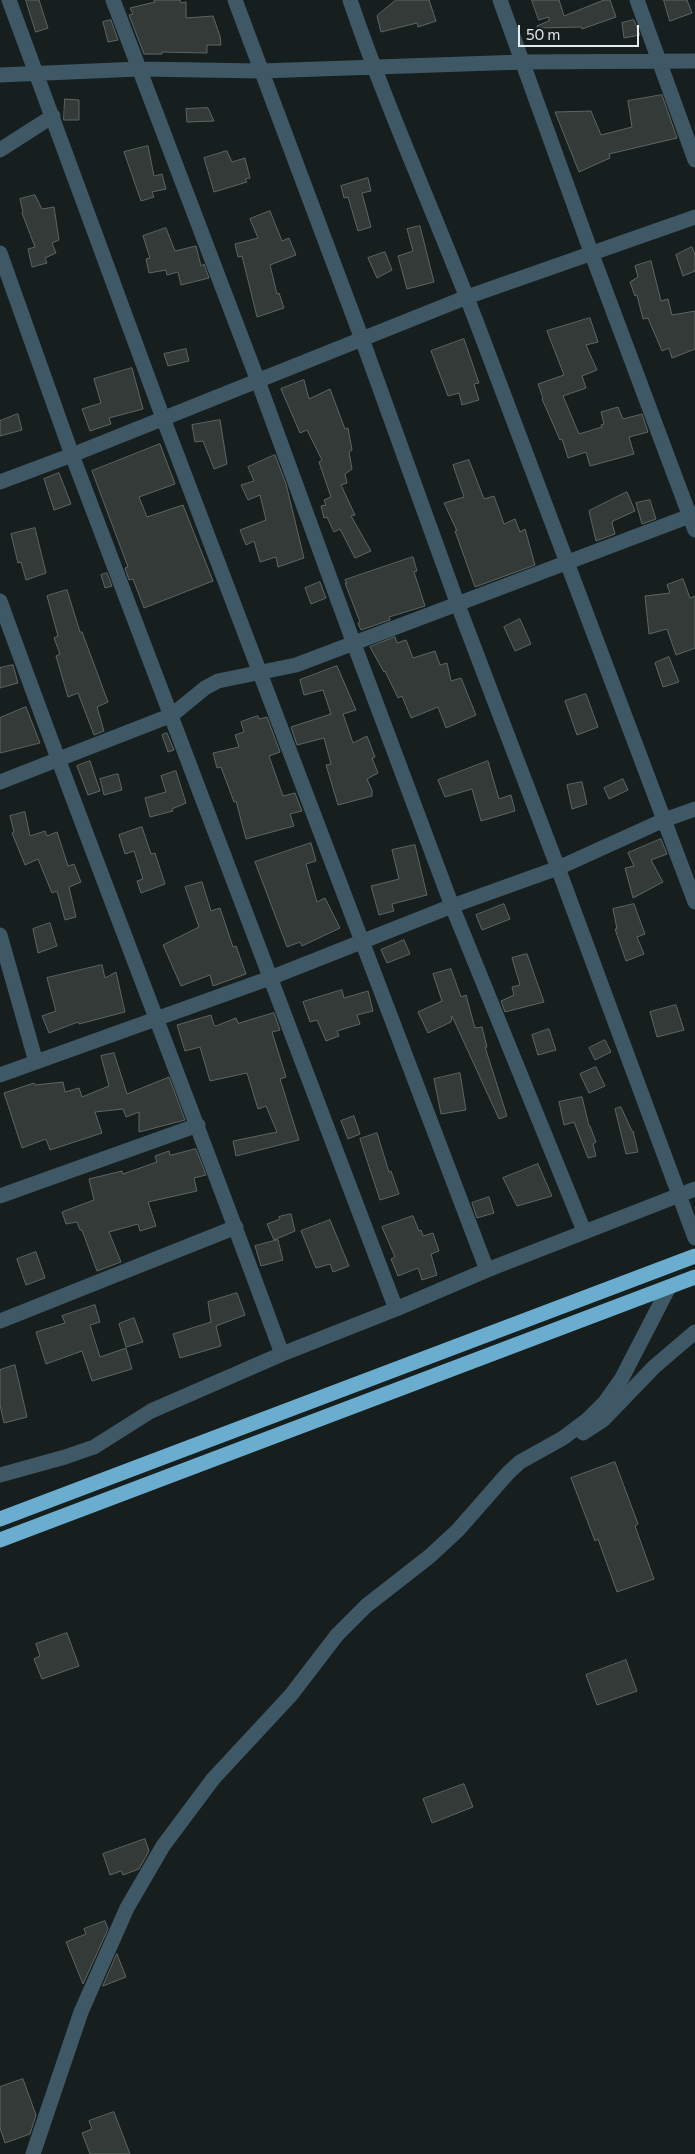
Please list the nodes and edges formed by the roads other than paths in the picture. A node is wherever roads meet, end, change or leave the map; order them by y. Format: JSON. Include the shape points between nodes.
{"nodes":[{"id":1,"x":9,"y":0,"type":"edge"},
{"id":2,"x":112,"y":0,"type":"edge"},
{"id":3,"x":236,"y":0,"type":"edge"},
{"id":4,"x":350,"y":0,"type":"edge"},
{"id":5,"x":500,"y":0,"type":"edge"},
{"id":6,"x":637,"y":0,"type":"edge"},
{"id":7,"x":659,"y":60,"type":"junction"},
{"id":8,"x":695,"y":61,"type":"edge"},
{"id":9,"x":522,"y":62,"type":"junction"},
{"id":10,"x":372,"y":66,"type":"junction"},
{"id":11,"x":139,"y":69,"type":"junction"},
{"id":12,"x":261,"y":71,"type":"junction"},
{"id":13,"x":36,"y":73,"type":"junction"},
{"id":14,"x":0,"y":75,"type":"edge"},
{"id":15,"x":53,"y":116,"type":"junction"},
{"id":16,"x":0,"y":150,"type":"edge"},
{"id":17,"x":695,"y":160,"type":"edge"},
{"id":18,"x":695,"y":217,"type":"edge"},
{"id":19,"x":591,"y":252,"type":"junction"},
{"id":20,"x":0,"y":253,"type":"edge"},
{"id":21,"x":467,"y":297,"type":"junction"},
{"id":22,"x":362,"y":340,"type":"junction"},
{"id":23,"x":258,"y":381,"type":"junction"},
{"id":24,"x":163,"y":418,"type":"junction"},
{"id":25,"x":72,"y":455,"type":"junction"},
{"id":26,"x":0,"y":482,"type":"edge"},
{"id":27,"x":693,"y":520,"type":"edge"},
{"id":28,"x":569,"y":563,"type":"junction"},
{"id":29,"x":0,"y":601,"type":"edge"},
{"id":30,"x":458,"y":605,"type":"junction"},
{"id":31,"x":354,"y":644,"type":"junction"},
{"id":32,"x":261,"y":674,"type":"junction"},
{"id":33,"x":172,"y":715,"type":"junction"},
{"id":34,"x":57,"y":759,"type":"junction"},
{"id":35,"x":0,"y":782,"type":"edge"},
{"id":36,"x":695,"y":809,"type":"edge"},
{"id":37,"x":664,"y":820,"type":"junction"},
{"id":38,"x":558,"y":868,"type":"junction"},
{"id":39,"x":695,"y":902,"type":"edge"},
{"id":40,"x":452,"y":906,"type":"junction"},
{"id":41,"x":0,"y":936,"type":"edge"},
{"id":42,"x":362,"y":940,"type":"junction"},
{"id":43,"x":270,"y":978,"type":"junction"},
{"id":44,"x":156,"y":1018,"type":"junction"},
{"id":45,"x":36,"y":1062,"type":"junction"},
{"id":46,"x":0,"y":1075,"type":"edge"},
{"id":47,"x":198,"y":1125,"type":"junction"},
{"id":48,"x":695,"y":1189,"type":"edge"},
{"id":49,"x":678,"y":1195,"type":"junction"},
{"id":50,"x":0,"y":1196,"type":"edge"},
{"id":51,"x":236,"y":1227,"type":"junction"},
{"id":52,"x":584,"y":1231,"type":"junction"},
{"id":53,"x":695,"y":1238,"type":"edge"},
{"id":54,"x":695,"y":1256,"type":"edge"},
{"id":55,"x":487,"y":1270,"type":"junction"},
{"id":56,"x":695,"y":1277,"type":"edge"},
{"id":57,"x":669,"y":1287,"type":"junction"},
{"id":58,"x":396,"y":1309,"type":"junction"},
{"id":59,"x":0,"y":1321,"type":"edge"},
{"id":60,"x":695,"y":1332,"type":"edge"},
{"id":61,"x":282,"y":1354,"type":"junction"},
{"id":62,"x":563,"y":1438,"type":"junction"},
{"id":63,"x":0,"y":1474,"type":"edge"},
{"id":64,"x":0,"y":1519,"type":"edge"},
{"id":65,"x":0,"y":1540,"type":"edge"},
{"id":66,"x":33,"y":2154,"type":"edge"}],
"edges":[{"from":1,"to":13,"type":"street"},
{"from":2,"to":11,"type":"street"},
{"from":3,"to":12,"type":"street"},
{"from":4,"to":10,"type":"street"},
{"from":5,"to":9,"type":"street"},
{"from":6,"to":7,"type":"street"},
{"from":7,"to":8,"type":"street"},
{"from":7,"to":9,"type":"street"},
{"from":7,"to":17,"type":"street"},
{"from":9,"to":10,"type":"street"},
{"from":9,"to":19,"type":"street"},
{"from":10,"to":12,"type":"street"},
{"from":10,"to":21,"type":"street"},
{"from":11,"to":12,"type":"street"},
{"from":11,"to":13,"type":"street"},
{"from":11,"to":23,"type":"street"},
{"from":12,"to":22,"type":"street"},
{"from":13,"to":14,"type":"street"},
{"from":13,"to":15,"type":"street"},
{"from":15,"to":16,"type":"street"},
{"from":15,"to":24,"type":"street"},
{"from":18,"to":19,"type":"street"},
{"from":19,"to":21,"type":"street"},
{"from":19,"to":27,"type":"street"},
{"from":20,"to":25,"type":"street"},
{"from":21,"to":22,"type":"street"},
{"from":21,"to":28,"type":"street"},
{"from":22,"to":23,"type":"street"},
{"from":22,"to":30,"type":"street"},
{"from":23,"to":24,"type":"street"},
{"from":23,"to":31,"type":"street"},
{"from":24,"to":25,"type":"street"},
{"from":24,"to":32,"type":"street"},
{"from":25,"to":26,"type":"street"},
{"from":25,"to":33,"type":"street"},
{"from":27,"to":28,"type":"street"},
{"from":28,"to":30,"type":"street"},
{"from":28,"to":37,"type":"street"},
{"from":29,"to":34,"type":"street"},
{"from":30,"to":31,"type":"street"},
{"from":30,"to":38,"type":"street"},
{"from":31,"to":32,"type":"street","via":[[296,666]]},
{"from":31,"to":40,"type":"street"},
{"from":32,"to":33,"type":"street","via":[[218,681]]},
{"from":32,"to":42,"type":"street"},
{"from":33,"to":34,"type":"street"},
{"from":33,"to":43,"type":"street"},
{"from":34,"to":35,"type":"street"},
{"from":34,"to":44,"type":"street"},
{"from":36,"to":37,"type":"street"},
{"from":37,"to":38,"type":"street"},
{"from":37,"to":39,"type":"street"},
{"from":38,"to":40,"type":"street"},
{"from":38,"to":49,"type":"street"},
{"from":40,"to":42,"type":"street"},
{"from":40,"to":52,"type":"street"},
{"from":41,"to":45,"type":"street"},
{"from":42,"to":43,"type":"street"},
{"from":42,"to":55,"type":"street"},
{"from":43,"to":44,"type":"street"},
{"from":43,"to":58,"type":"street"},
{"from":44,"to":45,"type":"street"},
{"from":44,"to":47,"type":"street"},
{"from":45,"to":46,"type":"street"},
{"from":47,"to":50,"type":"street"},
{"from":47,"to":51,"type":"street"},
{"from":48,"to":49,"type":"street"},
{"from":49,"to":52,"type":"street"},
{"from":49,"to":53,"type":"street"},
{"from":51,"to":59,"type":"street"},
{"from":51,"to":61,"type":"street"},
{"from":52,"to":55,"type":"street"},
{"from":54,"to":64,"type":"highway"},
{"from":55,"to":58,"type":"street"},
{"from":56,"to":57,"type":"highway"},
{"from":57,"to":62,"type":"street","via":[[622,1378],[605,1402]]},
{"from":57,"to":65,"type":"highway"},
{"from":58,"to":61,"type":"street"},
{"from":60,"to":62,"type":"street","via":[[654,1367],[603,1420],[582,1434]]},
{"from":61,"to":63,"type":"street","via":[[152,1411],[94,1447]]},
{"from":62,"to":66,"type":"street","via":[[520,1462],[458,1530],[342,1629],[291,1695],[213,1779],[168,1839],[127,1908],[81,2012]]}]}
